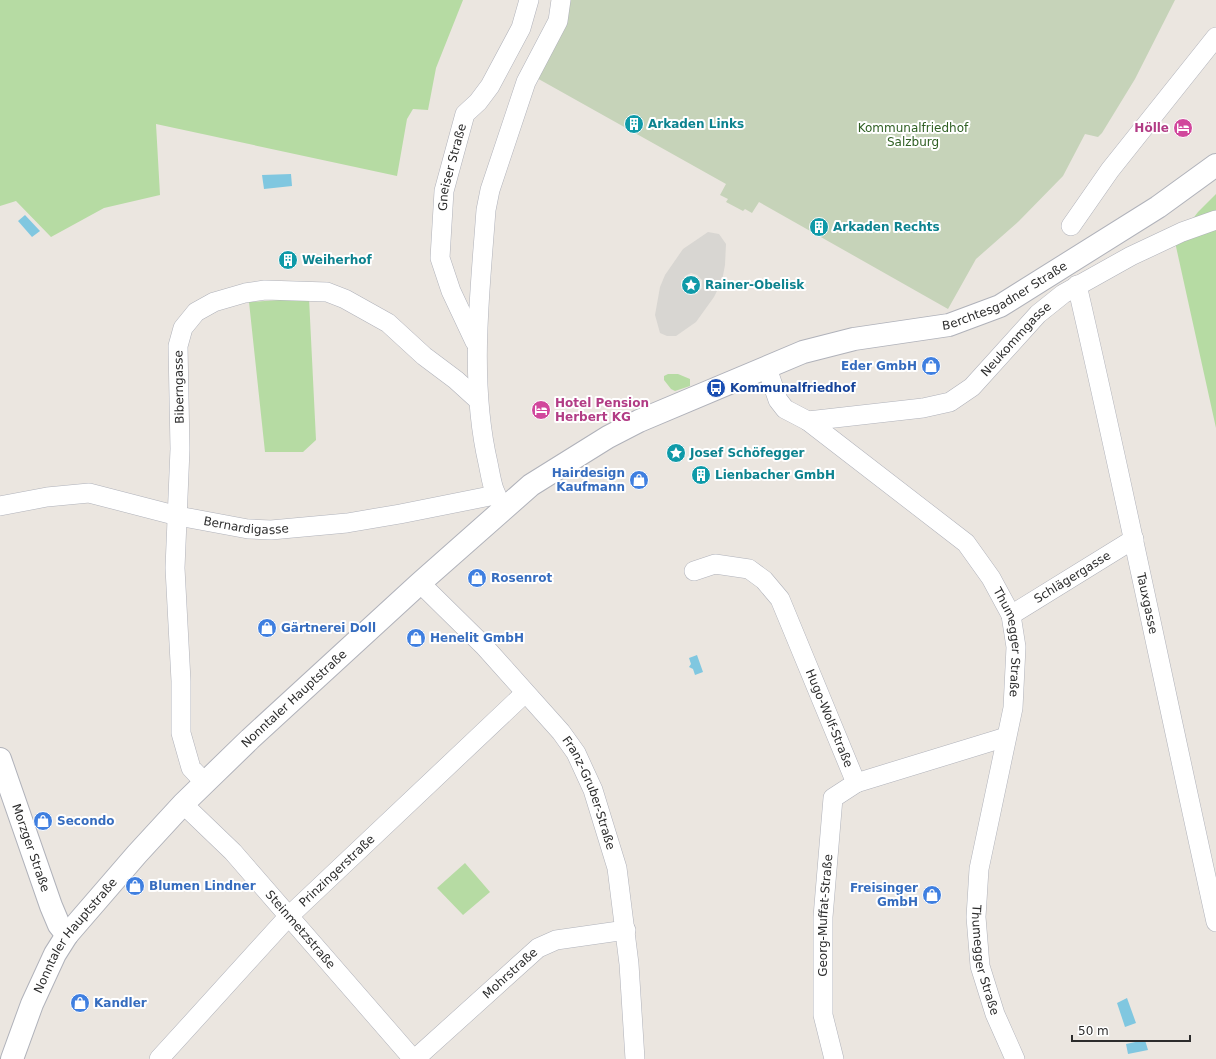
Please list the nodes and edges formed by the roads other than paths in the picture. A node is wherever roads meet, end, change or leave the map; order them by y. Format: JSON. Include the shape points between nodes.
{"nodes":[{"id":1,"x":529,"y":0,"type":"edge"},
{"id":2,"x":561,"y":0,"type":"edge"},
{"id":3,"x":1216,"y":37,"type":"edge"},
{"id":4,"x":1216,"y":165,"type":"edge"},
{"id":5,"x":1216,"y":220,"type":"edge"},
{"id":6,"x":1071,"y":226,"type":"dead end"},
{"id":7,"x":1077,"y":285,"type":"junction"},
{"id":8,"x":478,"y":347,"type":"junction"},
{"id":9,"x":767,"y":368,"type":"junction"},
{"id":10,"x":478,"y":400,"type":"junction"},
{"id":11,"x":808,"y":421,"type":"junction"},
{"id":12,"x":499,"y":501,"type":"junction"},
{"id":13,"x":0,"y":506,"type":"edge"},
{"id":14,"x":178,"y":516,"type":"junction"},
{"id":15,"x":1134,"y":539,"type":"junction"},
{"id":16,"x":694,"y":571,"type":"dead end"},
{"id":17,"x":420,"y":583,"type":"junction"},
{"id":18,"x":1011,"y":615,"type":"junction"},
{"id":19,"x":525,"y":693,"type":"junction"},
{"id":20,"x":1006,"y":737,"type":"junction"},
{"id":21,"x":0,"y":760,"type":"edge"},
{"id":22,"x":205,"y":782,"type":"junction"},
{"id":23,"x":856,"y":783,"type":"junction"},
{"id":24,"x":183,"y":804,"type":"junction"},
{"id":25,"x":288,"y":917,"type":"junction"},
{"id":26,"x":1216,"y":922,"type":"edge"},
{"id":27,"x":626,"y":930,"type":"junction"},
{"id":28,"x":67,"y":935,"type":"junction"},
{"id":29,"x":12,"y":1059,"type":"edge"},
{"id":30,"x":159,"y":1059,"type":"edge"},
{"id":31,"x":414,"y":1059,"type":"edge"},
{"id":32,"x":635,"y":1059,"type":"edge"},
{"id":33,"x":834,"y":1059,"type":"edge"},
{"id":34,"x":1015,"y":1059,"type":"edge"}],
"edges":[{"from":1,"to":8,"type":"street","name":"Gneiser Straße","via":[[521,28],[490,86],[465,114],[444,191],[440,258],[451,291]]},
{"from":2,"to":8,"type":"street","name":"Gneiser Straße","via":[[558,21],[526,82],[490,190],[486,210]]},
{"from":3,"to":6,"type":"street","via":[[1110,170]]},
{"from":4,"to":9,"type":"main road","name":"Berchtesgadner Straße","via":[[1158,207],[1000,306],[949,325],[854,339],[803,352]]},
{"from":5,"to":7,"type":"street","name":"Neukommgasse","via":[[1182,232]]},
{"from":7,"to":11,"type":"street","name":"Neukommgasse","via":[[1038,314],[979,381],[966,393],[950,402],[923,408]]},
{"from":7,"to":15,"type":"street","name":"Tauxgasse"},
{"from":8,"to":10,"type":"street","name":"Gneiser Straße"},
{"from":9,"to":11,"type":"street","name":"Thumegger Straße","via":[[778,400],[785,409]]},
{"from":9,"to":12,"type":"main road","name":"Nonntaler Hauptstraße","via":[[633,424]]},
{"from":10,"to":12,"type":"street","name":"Gneiser Straße","via":[[484,448]]},
{"from":10,"to":14,"type":"street","name":"Biberngasse","via":[[388,323],[346,299],[327,292],[265,290],[245,292],[214,302],[196,312],[183,328],[178,346]]},
{"from":11,"to":18,"type":"street","name":"Thumegger Straße","via":[[966,543],[991,578]]},
{"from":12,"to":14,"type":"street","name":"Bernardigasse","via":[[347,523],[271,530],[248,529]]},
{"from":12,"to":17,"type":"main road","name":"Nonntaler Hauptstraße"},
{"from":13,"to":14,"type":"street","name":"Bernardigasse","via":[[47,497],[89,493]]},
{"from":14,"to":22,"type":"street","name":"Biberngasse","via":[[175,568],[181,733],[191,768]]},
{"from":15,"to":18,"type":"street","name":"Schlägergasse"},
{"from":15,"to":26,"type":"street","name":"Tauxgasse"},
{"from":16,"to":23,"type":"street","name":"Hugo-Wolf-Straße","via":[[715,564],[749,569],[764,580],[780,599]]},
{"from":17,"to":19,"type":"street","name":"Franz-Gruber-Straße","via":[[484,646]]},
{"from":17,"to":22,"type":"main road","name":"Nonntaler Hauptstraße"},
{"from":18,"to":20,"type":"street","name":"Thumegger Straße","via":[[1016,647],[1016,677],[1013,708]]},
{"from":19,"to":25,"type":"street","name":"Prinzingerstraße"},
{"from":19,"to":27,"type":"street","name":"Franz-Gruber-Straße","via":[[561,732],[576,753],[593,790],[617,868]]},
{"from":20,"to":23,"type":"street"},
{"from":20,"to":34,"type":"street","name":"Thumegger Straße","via":[[979,869],[976,917],[980,966],[994,1014]]},
{"from":21,"to":28,"type":"main road","name":"Morzger Straße","via":[[59,925]]},
{"from":22,"to":24,"type":"main road","name":"Nonntaler Hauptstraße"},
{"from":23,"to":33,"type":"street","name":"Georg-Muffat-Straße","via":[[833,798],[823,917],[823,1015]]},
{"from":24,"to":25,"type":"street","name":"Steinmetzstraße","via":[[233,852]]},
{"from":24,"to":28,"type":"main road","name":"Nonntaler Hauptstraße"},
{"from":25,"to":30,"type":"street","name":"Prinzingerstraße"},
{"from":25,"to":31,"type":"street","name":"Steinmetzstraße"},
{"from":27,"to":31,"type":"street","name":"Mohrstraße","via":[[556,940],[538,948]]},
{"from":27,"to":32,"type":"street","name":"Franz-Gruber-Straße"},
{"from":28,"to":29,"type":"main road","name":"Nonntaler Hauptstraße","via":[[55,954],[32,1004]]}]}
